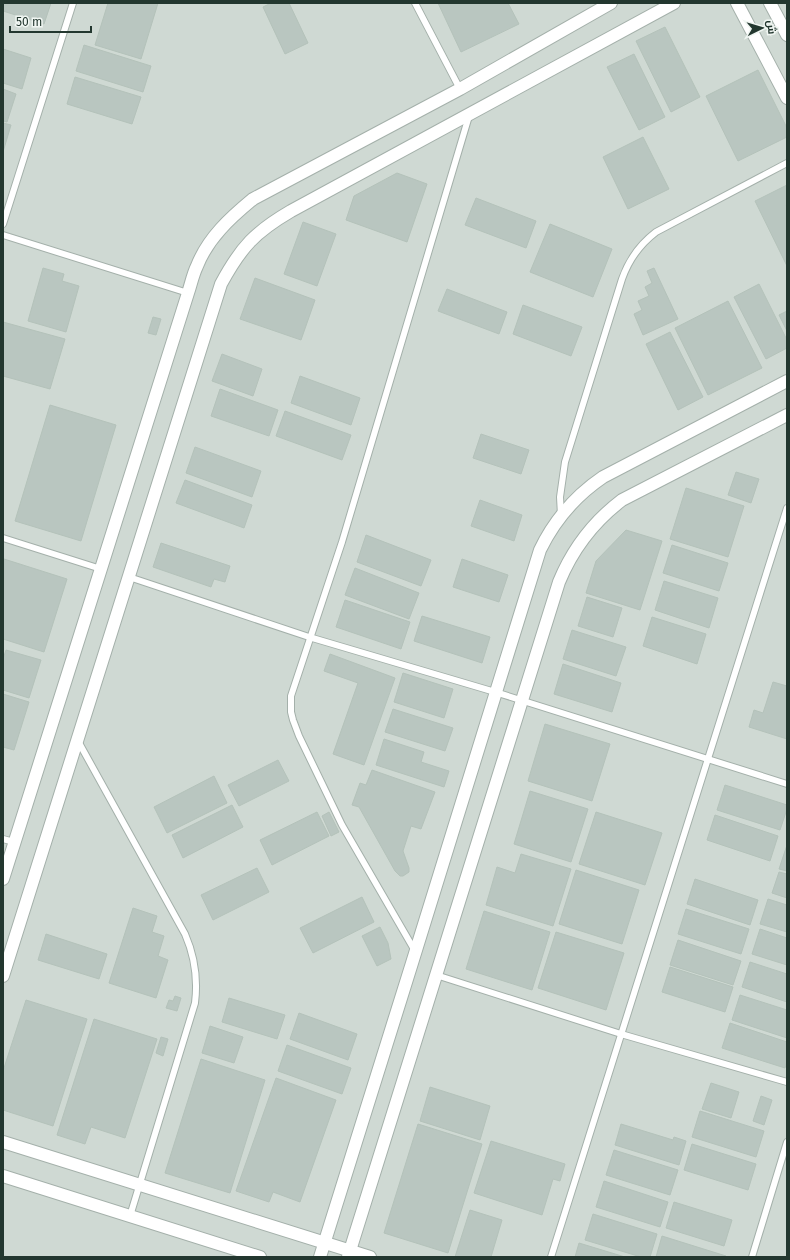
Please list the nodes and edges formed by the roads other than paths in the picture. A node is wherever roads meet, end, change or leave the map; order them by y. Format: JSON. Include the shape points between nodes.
{"nodes":[{"id":1,"x":72,"y":3,"type":"edge"},
{"id":2,"x":415,"y":3,"type":"edge"},
{"id":3,"x":611,"y":3,"type":"edge"},
{"id":4,"x":674,"y":3,"type":"edge"},
{"id":5,"x":737,"y":3,"type":"edge"},
{"id":6,"x":770,"y":3,"type":"edge"},
{"id":7,"x":787,"y":35,"type":"edge"},
{"id":8,"x":460,"y":89,"type":"junction"},
{"id":9,"x":787,"y":98,"type":"edge"},
{"id":10,"x":469,"y":115,"type":"junction"},
{"id":11,"x":787,"y":163,"type":"edge"},
{"id":12,"x":3,"y":224,"type":"edge"},
{"id":13,"x":3,"y":235,"type":"edge"},
{"id":14,"x":188,"y":293,"type":"junction"},
{"id":15,"x":787,"y":381,"type":"edge"},
{"id":16,"x":787,"y":415,"type":"edge"},
{"id":17,"x":787,"y":508,"type":"edge"},
{"id":18,"x":561,"y":515,"type":"junction"},
{"id":19,"x":3,"y":538,"type":"edge"},
{"id":20,"x":101,"y":569,"type":"junction"},
{"id":21,"x":129,"y":577,"type":"junction"},
{"id":22,"x":309,"y":637,"type":"junction"},
{"id":23,"x":495,"y":692,"type":"junction"},
{"id":24,"x":522,"y":701,"type":"junction"},
{"id":25,"x":78,"y":740,"type":"junction"},
{"id":26,"x":708,"y":759,"type":"junction"},
{"id":27,"x":787,"y":784,"type":"edge"},
{"id":28,"x":9,"y":840,"type":"edge"},
{"id":29,"x":3,"y":879,"type":"edge"},
{"id":30,"x":416,"y":952,"type":"junction"},
{"id":31,"x":436,"y":975,"type":"junction"},
{"id":32,"x":3,"y":976,"type":"edge"},
{"id":33,"x":621,"y":1034,"type":"junction"},
{"id":34,"x":787,"y":1082,"type":"edge"},
{"id":35,"x":3,"y":1142,"type":"edge"},
{"id":36,"x":787,"y":1142,"type":"edge"},
{"id":37,"x":3,"y":1176,"type":"edge"},
{"id":38,"x":140,"y":1185,"type":"junction"},
{"id":39,"x":130,"y":1216,"type":"junction"},
{"id":40,"x":325,"y":1243,"type":"junction"},
{"id":41,"x":349,"y":1254,"type":"edge"},
{"id":42,"x":260,"y":1257,"type":"edge"},
{"id":43,"x":320,"y":1257,"type":"edge"},
{"id":44,"x":370,"y":1257,"type":"edge"},
{"id":45,"x":551,"y":1257,"type":"edge"},
{"id":46,"x":752,"y":1257,"type":"edge"}],
"edges":[{"from":1,"to":12,"type":"lane"},
{"from":2,"to":8,"type":"lane"},
{"from":3,"to":8,"type":"street"},
{"from":4,"to":10,"type":"street"},
{"from":5,"to":9,"type":"street"},
{"from":6,"to":7,"type":"street"},
{"from":8,"to":14,"type":"street","via":[[252,199],[230,217],[211,240],[197,265]]},
{"from":10,"to":21,"type":"street","via":[[269,224],[250,241],[234,261],[221,284]]},
{"from":10,"to":22,"type":"lane","via":[[342,542]]},
{"from":11,"to":18,"type":"lane","via":[[656,232],[632,256],[622,279],[565,462],[560,497]]},
{"from":13,"to":14,"type":"lane"},
{"from":14,"to":20,"type":"street"},
{"from":15,"to":18,"type":"street","via":[[603,477],[580,494]]},
{"from":16,"to":24,"type":"street","via":[[622,500],[594,524],[564,568]]},
{"from":17,"to":26,"type":"lane"},
{"from":18,"to":23,"type":"street","via":[[540,550]]},
{"from":19,"to":20,"type":"lane"},
{"from":20,"to":28,"type":"street"},
{"from":21,"to":22,"type":"lane"},
{"from":21,"to":25,"type":"street"},
{"from":22,"to":23,"type":"lane"},
{"from":22,"to":30,"type":"lane","via":[[291,696],[293,720],[342,825]]},
{"from":23,"to":24,"type":"lane"},
{"from":23,"to":30,"type":"street"},
{"from":24,"to":26,"type":"lane"},
{"from":24,"to":31,"type":"street"},
{"from":25,"to":32,"type":"street"},
{"from":25,"to":38,"type":"lane","via":[[186,934],[195,968],[195,1003]]},
{"from":26,"to":27,"type":"lane"},
{"from":26,"to":33,"type":"lane"},
{"from":28,"to":29,"type":"street"},
{"from":30,"to":40,"type":"street"},
{"from":31,"to":33,"type":"lane"},
{"from":31,"to":41,"type":"street"},
{"from":33,"to":34,"type":"lane"},
{"from":33,"to":45,"type":"lane"},
{"from":35,"to":38,"type":"street"},
{"from":36,"to":46,"type":"lane"},
{"from":37,"to":39,"type":"street"},
{"from":38,"to":39,"type":"lane"},
{"from":38,"to":40,"type":"street"},
{"from":39,"to":42,"type":"street"},
{"from":40,"to":41,"type":"street"},
{"from":40,"to":43,"type":"street"},
{"from":41,"to":44,"type":"street"}]}
